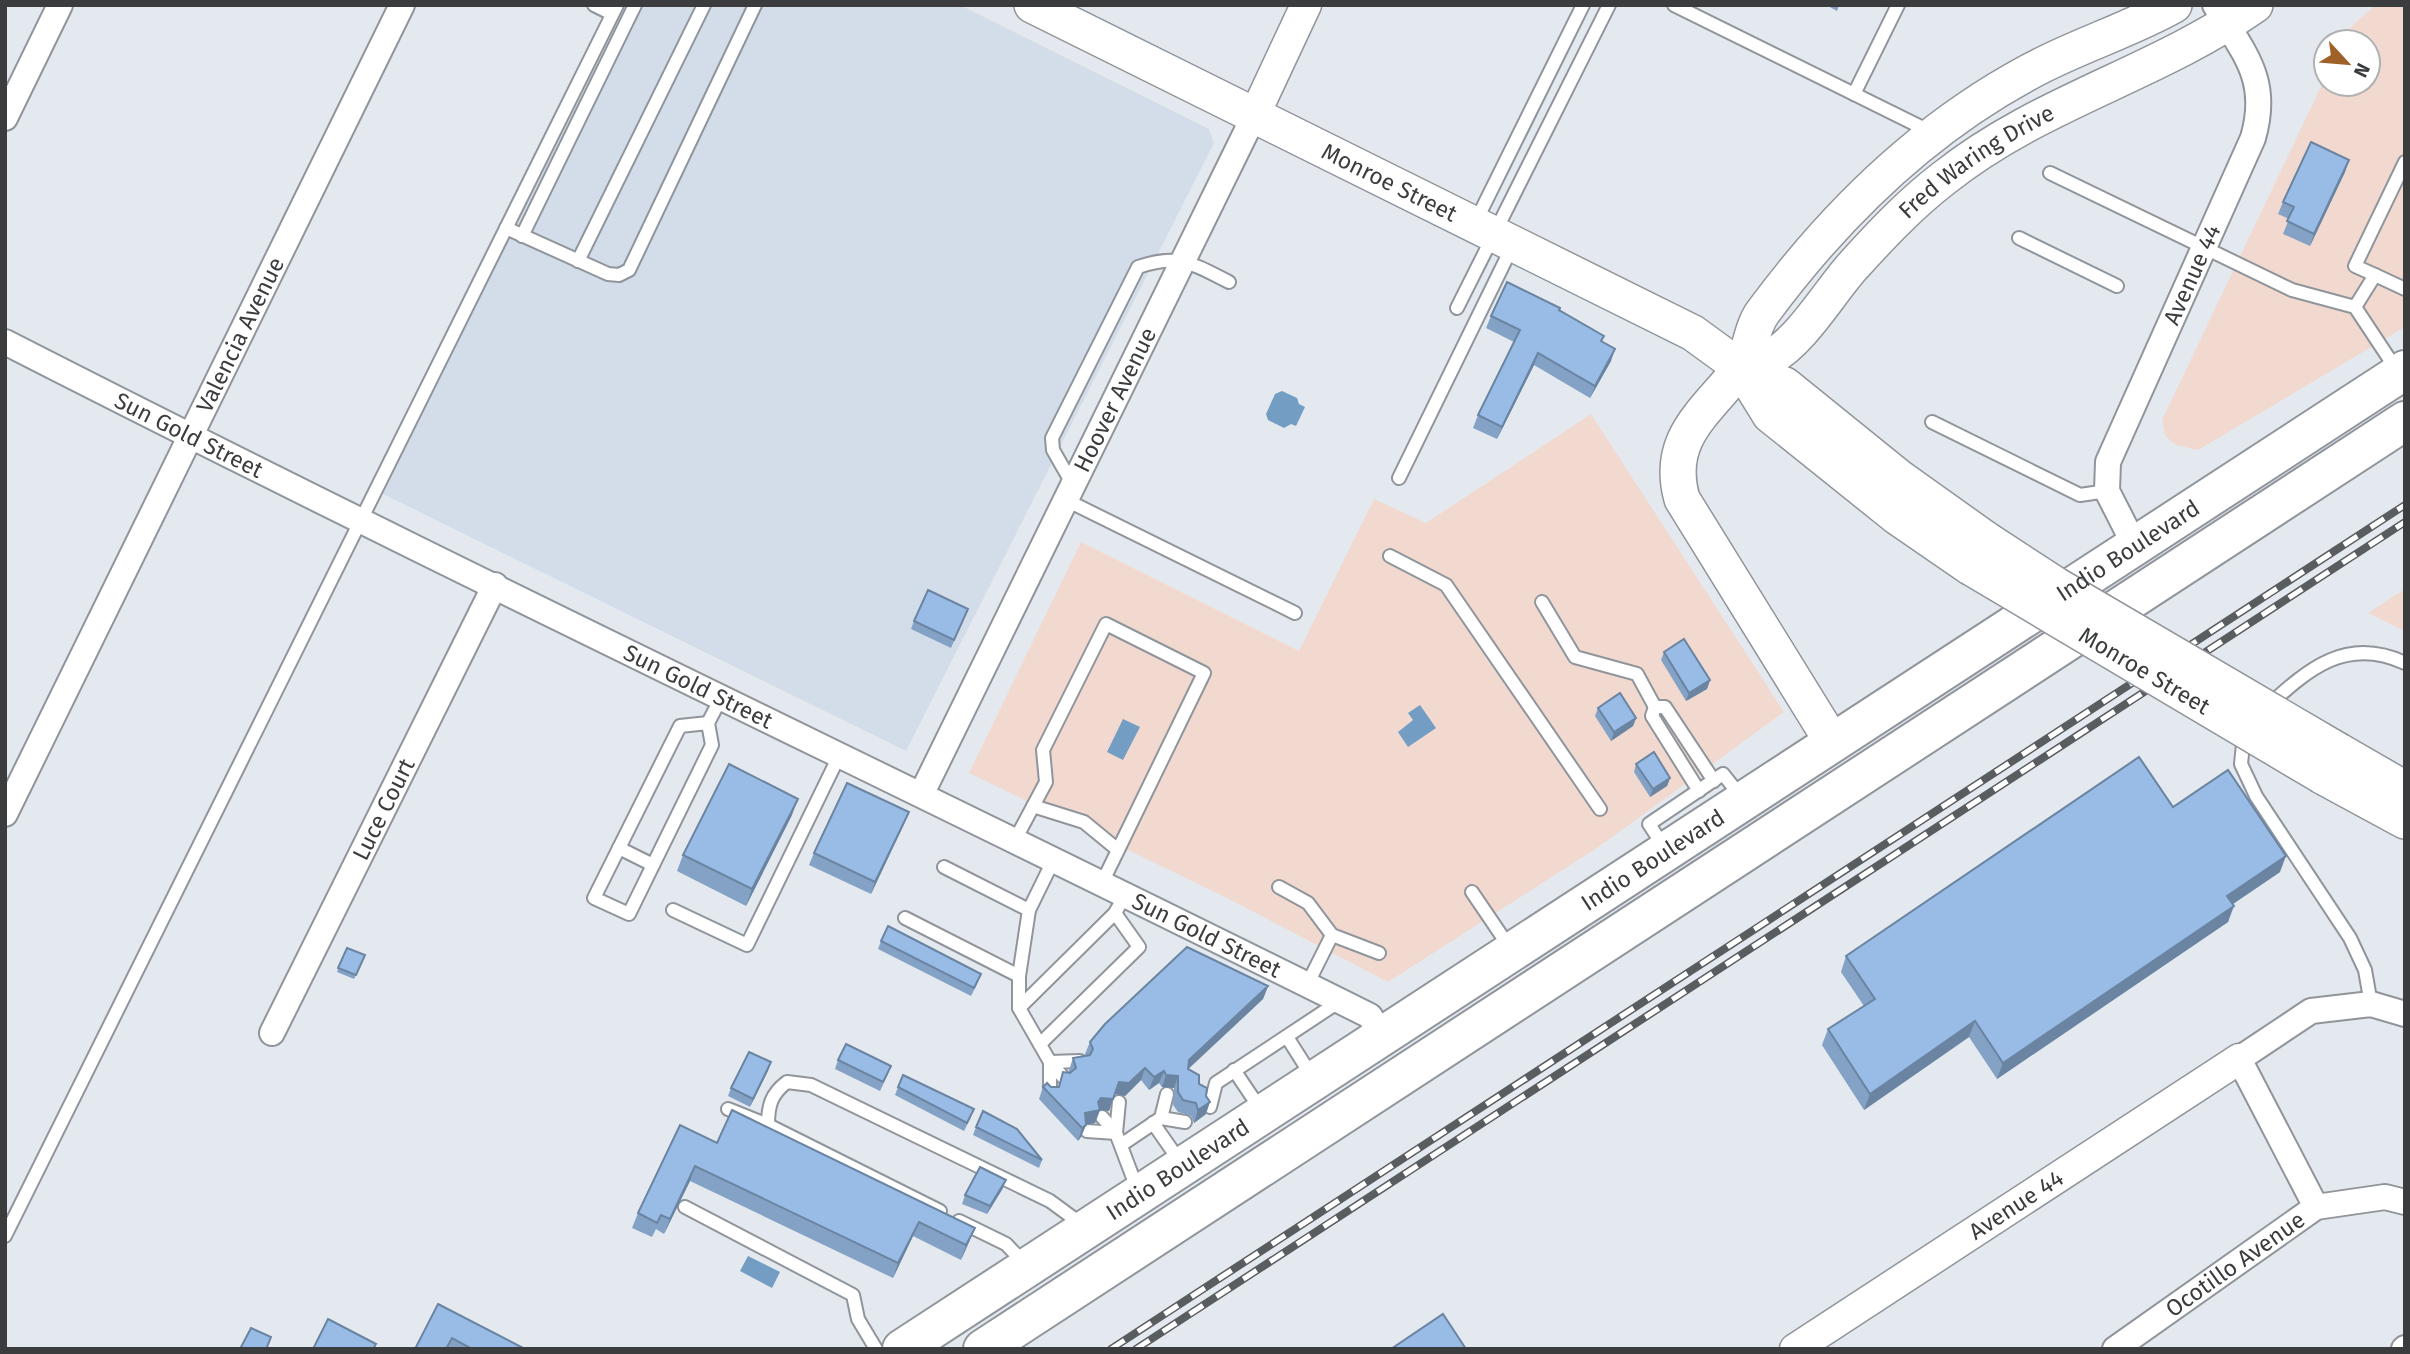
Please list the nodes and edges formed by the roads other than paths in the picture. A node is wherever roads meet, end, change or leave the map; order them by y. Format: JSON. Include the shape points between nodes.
{"nodes":[{"id":1,"x":60,"y":5,"type":"edge"},
{"id":2,"x":402,"y":5,"type":"edge"},
{"id":3,"x":594,"y":5,"type":"edge"},
{"id":4,"x":635,"y":5,"type":"edge"},
{"id":5,"x":704,"y":5,"type":"edge"},
{"id":6,"x":755,"y":5,"type":"edge"},
{"id":7,"x":1032,"y":5,"type":"edge"},
{"id":8,"x":1306,"y":5,"type":"edge"},
{"id":9,"x":1583,"y":5,"type":"edge"},
{"id":10,"x":1609,"y":5,"type":"edge"},
{"id":11,"x":1674,"y":5,"type":"edge"},
{"id":12,"x":1898,"y":5,"type":"edge"},
{"id":13,"x":2174,"y":5,"type":"edge"},
{"id":14,"x":614,"y":10,"type":"edge"},
{"id":15,"x":2232,"y":12,"type":"edge"},
{"id":16,"x":1854,"y":94,"type":"junction"},
{"id":17,"x":1255,"y":114,"type":"junction"},
{"id":18,"x":5,"y":118,"type":"edge"},
{"id":19,"x":1933,"y":133,"type":"junction"},
{"id":20,"x":2405,"y":162,"type":"edge"},
{"id":21,"x":2050,"y":173,"type":"dead end"},
{"id":22,"x":506,"y":228,"type":"junction"},
{"id":23,"x":1494,"y":233,"type":"junction"},
{"id":24,"x":522,"y":236,"type":"junction"},
{"id":25,"x":2020,"y":238,"type":"dead end"},
{"id":26,"x":2204,"y":248,"type":"junction"},
{"id":27,"x":1185,"y":260,"type":"junction"},
{"id":28,"x":578,"y":261,"type":"junction"},
{"id":29,"x":2375,"y":275,"type":"junction"},
{"id":30,"x":1230,"y":282,"type":"dead end"},
{"id":31,"x":2117,"y":286,"type":"dead end"},
{"id":32,"x":2405,"y":289,"type":"edge"},
{"id":33,"x":2356,"y":307,"type":"junction"},
{"id":34,"x":1457,"y":308,"type":"dead end"},
{"id":35,"x":5,"y":342,"type":"edge"},
{"id":36,"x":1741,"y":368,"type":"junction"},
{"id":37,"x":2402,"y":372,"type":"edge"},
{"id":38,"x":2405,"y":421,"type":"edge"},
{"id":39,"x":1932,"y":422,"type":"dead end"},
{"id":40,"x":191,"y":437,"type":"junction"},
{"id":41,"x":1399,"y":478,"type":"dead end"},
{"id":42,"x":2107,"y":491,"type":"junction"},
{"id":43,"x":1070,"y":493,"type":"junction"},
{"id":44,"x":362,"y":520,"type":"junction"},
{"id":45,"x":2135,"y":546,"type":"junction"},
{"id":46,"x":1390,"y":556,"type":"dead end"},
{"id":47,"x":495,"y":585,"type":"junction"},
{"id":48,"x":1542,"y":602,"type":"dead end"},
{"id":49,"x":1295,"y":613,"type":"dead end"},
{"id":50,"x":2014,"y":625,"type":"junction"},
{"id":51,"x":2405,"y":663,"type":"edge"},
{"id":52,"x":722,"y":696,"type":"junction"},
{"id":53,"x":1656,"y":707,"type":"junction"},
{"id":54,"x":708,"y":723,"type":"junction"},
{"id":55,"x":1833,"y":743,"type":"junction"},
{"id":56,"x":1907,"y":746,"type":"junction"},
{"id":57,"x":841,"y":754,"type":"junction"},
{"id":58,"x":2330,"y":763,"type":"junction"},
{"id":59,"x":2405,"y":789,"type":"edge"},
{"id":60,"x":1699,"y":791,"type":"junction"},
{"id":61,"x":1729,"y":791,"type":"junction"},
{"id":62,"x":922,"y":793,"type":"junction"},
{"id":63,"x":1033,"y":806,"type":"junction"},
{"id":64,"x":1600,"y":809,"type":"dead end"},
{"id":65,"x":5,"y":814,"type":"edge"},
{"id":66,"x":2405,"y":821,"type":"edge"},
{"id":67,"x":1015,"y":840,"type":"junction"},
{"id":68,"x":619,"y":848,"type":"junction"},
{"id":69,"x":1118,"y":850,"type":"junction"},
{"id":70,"x":1667,"y":851,"type":"junction"},
{"id":71,"x":1054,"y":859,"type":"junction"},
{"id":72,"x":653,"y":865,"type":"junction"},
{"id":73,"x":944,"y":867,"type":"dead end"},
{"id":74,"x":1102,"y":883,"type":"junction"},
{"id":75,"x":1279,"y":887,"type":"dead end"},
{"id":76,"x":1472,"y":892,"type":"dead end"},
{"id":77,"x":1672,"y":899,"type":"junction"},
{"id":78,"x":1120,"y":904,"type":"junction"},
{"id":79,"x":673,"y":910,"type":"dead end"},
{"id":80,"x":1029,"y":910,"type":"junction"},
{"id":81,"x":905,"y":918,"type":"dead end"},
{"id":82,"x":1332,"y":935,"type":"junction"},
{"id":83,"x":1513,"y":951,"type":"junction"},
{"id":84,"x":1379,"y":953,"type":"dead end"},
{"id":85,"x":1019,"y":976,"type":"junction"},
{"id":86,"x":1307,"y":985,"type":"junction"},
{"id":87,"x":1340,"y":1002,"type":"junction"},
{"id":88,"x":2371,"y":1004,"type":"junction"},
{"id":89,"x":1019,"y":1008,"type":"junction"},
{"id":90,"x":2405,"y":1014,"type":"edge"},
{"id":91,"x":272,"y":1033,"type":"dead end"},
{"id":92,"x":1465,"y":1035,"type":"junction"},
{"id":93,"x":1381,"y":1036,"type":"junction"},
{"id":94,"x":1287,"y":1037,"type":"junction"},
{"id":95,"x":1040,"y":1044,"type":"junction"},
{"id":96,"x":2239,"y":1059,"type":"junction"},
{"id":97,"x":1080,"y":1061,"type":"edge"},
{"id":98,"x":1050,"y":1062,"type":"junction"},
{"id":99,"x":1234,"y":1070,"type":"junction"},
{"id":100,"x":1063,"y":1077,"type":"edge"},
{"id":101,"x":1314,"y":1080,"type":"junction"},
{"id":102,"x":1050,"y":1092,"type":"edge"},
{"id":103,"x":1167,"y":1094,"type":"dead end"},
{"id":104,"x":1119,"y":1102,"type":"edge"},
{"id":105,"x":1210,"y":1107,"type":"edge"},
{"id":106,"x":1177,"y":1108,"type":"edge"},
{"id":107,"x":728,"y":1109,"type":"dead end"},
{"id":108,"x":1263,"y":1114,"type":"junction"},
{"id":109,"x":1102,"y":1117,"type":"edge"},
{"id":110,"x":1157,"y":1121,"type":"junction"},
{"id":111,"x":1185,"y":1122,"type":"dead end"},
{"id":112,"x":768,"y":1125,"type":"junction"},
{"id":113,"x":1087,"y":1131,"type":"edge"},
{"id":114,"x":1119,"y":1139,"type":"junction"},
{"id":115,"x":1183,"y":1166,"type":"junction"},
{"id":116,"x":1230,"y":1188,"type":"junction"},
{"id":117,"x":1139,"y":1194,"type":"junction"},
{"id":118,"x":2405,"y":1202,"type":"edge"},
{"id":119,"x":685,"y":1207,"type":"edge"},
{"id":120,"x":2316,"y":1207,"type":"junction"},
{"id":121,"x":1087,"y":1228,"type":"junction"},
{"id":122,"x":5,"y":1236,"type":"edge"},
{"id":123,"x":1027,"y":1267,"type":"junction"},
{"id":124,"x":876,"y":1349,"type":"edge"},
{"id":125,"x":902,"y":1349,"type":"edge"},
{"id":126,"x":983,"y":1349,"type":"edge"},
{"id":127,"x":1795,"y":1349,"type":"edge"},
{"id":128,"x":2115,"y":1349,"type":"edge"}],
"edges":[{"from":1,"to":18,"type":"street"},
{"from":2,"to":40,"type":"street","name":"Valencia Avenue"},
{"from":3,"to":14,"type":"lane"},
{"from":4,"to":24,"type":"lane"},
{"from":5,"to":28,"type":"lane"},
{"from":6,"to":28,"type":"lane","via":[[629,270],[608,274]]},
{"from":7,"to":17,"type":"main road","name":"Monroe Street"},
{"from":8,"to":17,"type":"street","name":"Hoover Avenue"},
{"from":9,"to":23,"type":"lane"},
{"from":10,"to":23,"type":"lane"},
{"from":11,"to":16,"type":"lane"},
{"from":12,"to":16,"type":"lane"},
{"from":13,"to":19,"type":"main road","name":"Fred Waring Drive","via":[[2032,70]]},
{"from":14,"to":22,"type":"lane"},
{"from":15,"to":26,"type":"street","name":"Avenue 44","via":[[2254,69],[2260,114]]},
{"from":15,"to":36,"type":"main road","name":"Fred Waring Drive","via":[[2146,69],[2045,113],[1936,184],[1885,230],[1795,336],[1772,357]]},
{"from":16,"to":19,"type":"lane"},
{"from":17,"to":23,"type":"main road","name":"Monroe Street"},
{"from":17,"to":27,"type":"street","name":"Hoover Avenue"},
{"from":19,"to":36,"type":"main road","name":"Fred Waring Drive","via":[[1861,200],[1787,283],[1761,315]]},
{"from":20,"to":29,"type":"lane","via":[[2355,266]]},
{"from":21,"to":26,"type":"lane"},
{"from":22,"to":24,"type":"lane"},
{"from":22,"to":44,"type":"lane"},
{"from":23,"to":34,"type":"lane"},
{"from":23,"to":36,"type":"main road","name":"Monroe Street","via":[[1693,333]]},
{"from":23,"to":41,"type":"lane"},
{"from":24,"to":28,"type":"lane"},
{"from":25,"to":31,"type":"lane"},
{"from":26,"to":33,"type":"lane","via":[[2291,289]]},
{"from":26,"to":42,"type":"street","name":"Avenue 44","via":[[2108,462]]},
{"from":27,"to":30,"type":"lane"},
{"from":27,"to":43,"type":"street","name":"Hoover Avenue"},
{"from":27,"to":43,"type":"lane","via":[[1162,259],[1138,267],[1052,439]]},
{"from":29,"to":32,"type":"lane"},
{"from":29,"to":33,"type":"lane"},
{"from":33,"to":37,"type":"lane"},
{"from":35,"to":40,"type":"street","name":"Sun Gold Street"},
{"from":36,"to":55,"type":"main road","name":"Fred Waring Drive","via":[[1687,434],[1677,479],[1691,516]]},
{"from":36,"to":58,"type":"main road","name":"Monroe Street","bridge":true,"via":[[1770,415],[1896,516],[1978,553]]},
{"from":37,"to":45,"type":"main road","name":"Indio Boulevard"},
{"from":38,"to":56,"type":"main road","name":"Indio Boulevard"},
{"from":39,"to":42,"type":"lane","via":[[2080,495]]},
{"from":40,"to":44,"type":"street","name":"Sun Gold Street"},
{"from":40,"to":65,"type":"street","name":"Valencia Avenue"},
{"from":42,"to":45,"type":"street"},
{"from":43,"to":49,"type":"lane"},
{"from":43,"to":62,"type":"street","name":"Hoover Avenue"},
{"from":44,"to":47,"type":"street","name":"Sun Gold Street"},
{"from":44,"to":122,"type":"lane"},
{"from":45,"to":50,"type":"main road","name":"Indio Boulevard"},
{"from":46,"to":64,"type":"lane","via":[[1446,584]]},
{"from":47,"to":52,"type":"street","name":"Sun Gold Street"},
{"from":47,"to":91,"type":"street","name":"Luce Court"},
{"from":48,"to":53,"type":"lane","via":[[1575,657],[1637,674]]},
{"from":50,"to":55,"type":"main road","name":"Indio Boulevard"},
{"from":50,"to":56,"type":"main road","via":[[1974,672],[1892,727],[1892,738]]},
{"from":51,"to":88,"type":"lane","via":[[2367,651],[2334,657],[2296,680],[2254,719],[2242,738],[2241,764],[2251,785],[2350,938],[2365,970]]},
{"from":52,"to":54,"type":"lane"},
{"from":52,"to":57,"type":"street","name":"Sun Gold Street"},
{"from":53,"to":60,"type":"lane","via":[[1652,716]]},
{"from":53,"to":61,"type":"lane","via":[[1665,707]]},
{"from":54,"to":68,"type":"lane","via":[[680,726]]},
{"from":54,"to":72,"type":"lane","via":[[712,745]]},
{"from":55,"to":56,"type":"main road","via":[[1871,750]]},
{"from":55,"to":61,"type":"main road","name":"Indio Boulevard"},
{"from":55,"to":77,"type":"main road","via":[[1834,762],[1826,779],[1709,855]]},
{"from":56,"to":77,"type":"main road","name":"Indio Boulevard"},
{"from":57,"to":62,"type":"street","name":"Sun Gold Street"},
{"from":57,"to":79,"type":"lane","via":[[747,945]]},
{"from":58,"to":59,"type":"main road","name":"Monroe Street"},
{"from":58,"to":66,"type":"main road","name":"Monroe Street"},
{"from":60,"to":61,"type":"lane"},
{"from":60,"to":70,"type":"lane","via":[[1649,824]]},
{"from":61,"to":70,"type":"main road","name":"Indio Boulevard"},
{"from":62,"to":67,"type":"street","name":"Sun Gold Street"},
{"from":63,"to":67,"type":"lane"},
{"from":63,"to":69,"type":"lane","via":[[1084,822]]},
{"from":63,"to":69,"type":"lane","via":[[1046,782],[1043,750],[1106,624],[1204,673]]},
{"from":67,"to":71,"type":"street","name":"Sun Gold Street"},
{"from":68,"to":72,"type":"lane"},
{"from":68,"to":72,"type":"lane","via":[[594,898],[629,914]]},
{"from":69,"to":74,"type":"lane"},
{"from":70,"to":83,"type":"main road","name":"Indio Boulevard"},
{"from":71,"to":74,"type":"street","name":"Sun Gold Street"},
{"from":71,"to":80,"type":"lane"},
{"from":73,"to":80,"type":"lane"},
{"from":74,"to":78,"type":"street","name":"Sun Gold Street"},
{"from":75,"to":82,"type":"lane","via":[[1308,902]]},
{"from":76,"to":83,"type":"lane"},
{"from":77,"to":92,"type":"main road","name":"Indio Boulevard"},
{"from":78,"to":86,"type":"street","name":"Sun Gold Street"},
{"from":78,"to":89,"type":"lane"},
{"from":78,"to":95,"type":"lane","via":[[1139,947]]},
{"from":80,"to":85,"type":"lane"},
{"from":81,"to":85,"type":"lane"},
{"from":82,"to":84,"type":"lane"},
{"from":82,"to":86,"type":"lane"},
{"from":83,"to":93,"type":"main road","name":"Indio Boulevard"},
{"from":85,"to":89,"type":"lane"},
{"from":86,"to":87,"type":"street","name":"Sun Gold Street"},
{"from":87,"to":93,"type":"street","name":"Sun Gold Street","via":[[1370,1016]]},
{"from":87,"to":94,"type":"lane"},
{"from":88,"to":90,"type":"street"},
{"from":88,"to":96,"type":"street","via":[[2311,1011]]},
{"from":89,"to":95,"type":"lane"},
{"from":92,"to":93,"type":"main road","via":[[1424,1041]]},
{"from":92,"to":116,"type":"main road","name":"Indio Boulevard"},
{"from":93,"to":101,"type":"main road","name":"Indio Boulevard"},
{"from":93,"to":116,"type":"main road","via":[[1378,1059],[1363,1080],[1272,1139]]},
{"from":94,"to":99,"type":"lane"},
{"from":94,"to":101,"type":"lane"},
{"from":95,"to":98,"type":"lane"},
{"from":96,"to":120,"type":"street"},
{"from":96,"to":127,"type":"street","name":"Avenue 44"},
{"from":97,"to":98,"type":"lane"},
{"from":98,"to":100,"type":"lane"},
{"from":98,"to":102,"type":"lane"},
{"from":99,"to":105,"type":"lane","via":[[1207,1085]]},
{"from":99,"to":108,"type":"lane"},
{"from":101,"to":108,"type":"main road","name":"Indio Boulevard"},
{"from":103,"to":110,"type":"lane"},
{"from":104,"to":114,"type":"lane"},
{"from":106,"to":110,"type":"lane"},
{"from":107,"to":112,"type":"lane"},
{"from":108,"to":115,"type":"main road","name":"Indio Boulevard"},
{"from":109,"to":114,"type":"lane"},
{"from":110,"to":111,"type":"lane"},
{"from":110,"to":114,"type":"lane"},
{"from":110,"to":115,"type":"lane"},
{"from":112,"to":121,"type":"lane","via":[[775,1091],[787,1082],[811,1085],[1050,1201]]},
{"from":112,"to":123,"type":"lane","via":[[1006,1244]]},
{"from":113,"to":114,"type":"lane"},
{"from":114,"to":117,"type":"lane"},
{"from":115,"to":117,"type":"main road","name":"Indio Boulevard"},
{"from":116,"to":126,"type":"main road","name":"Indio Boulevard"},
{"from":117,"to":121,"type":"main road","name":"Indio Boulevard"},
{"from":118,"to":120,"type":"street","name":"Ocotillo Avenue","via":[[2385,1197]]},
{"from":119,"to":124,"type":"lane","via":[[853,1295],[858,1319]]},
{"from":120,"to":128,"type":"street","name":"Ocotillo Avenue"},
{"from":121,"to":123,"type":"main road","name":"Indio Boulevard"},
{"from":123,"to":125,"type":"main road","name":"Indio Boulevard"}]}
